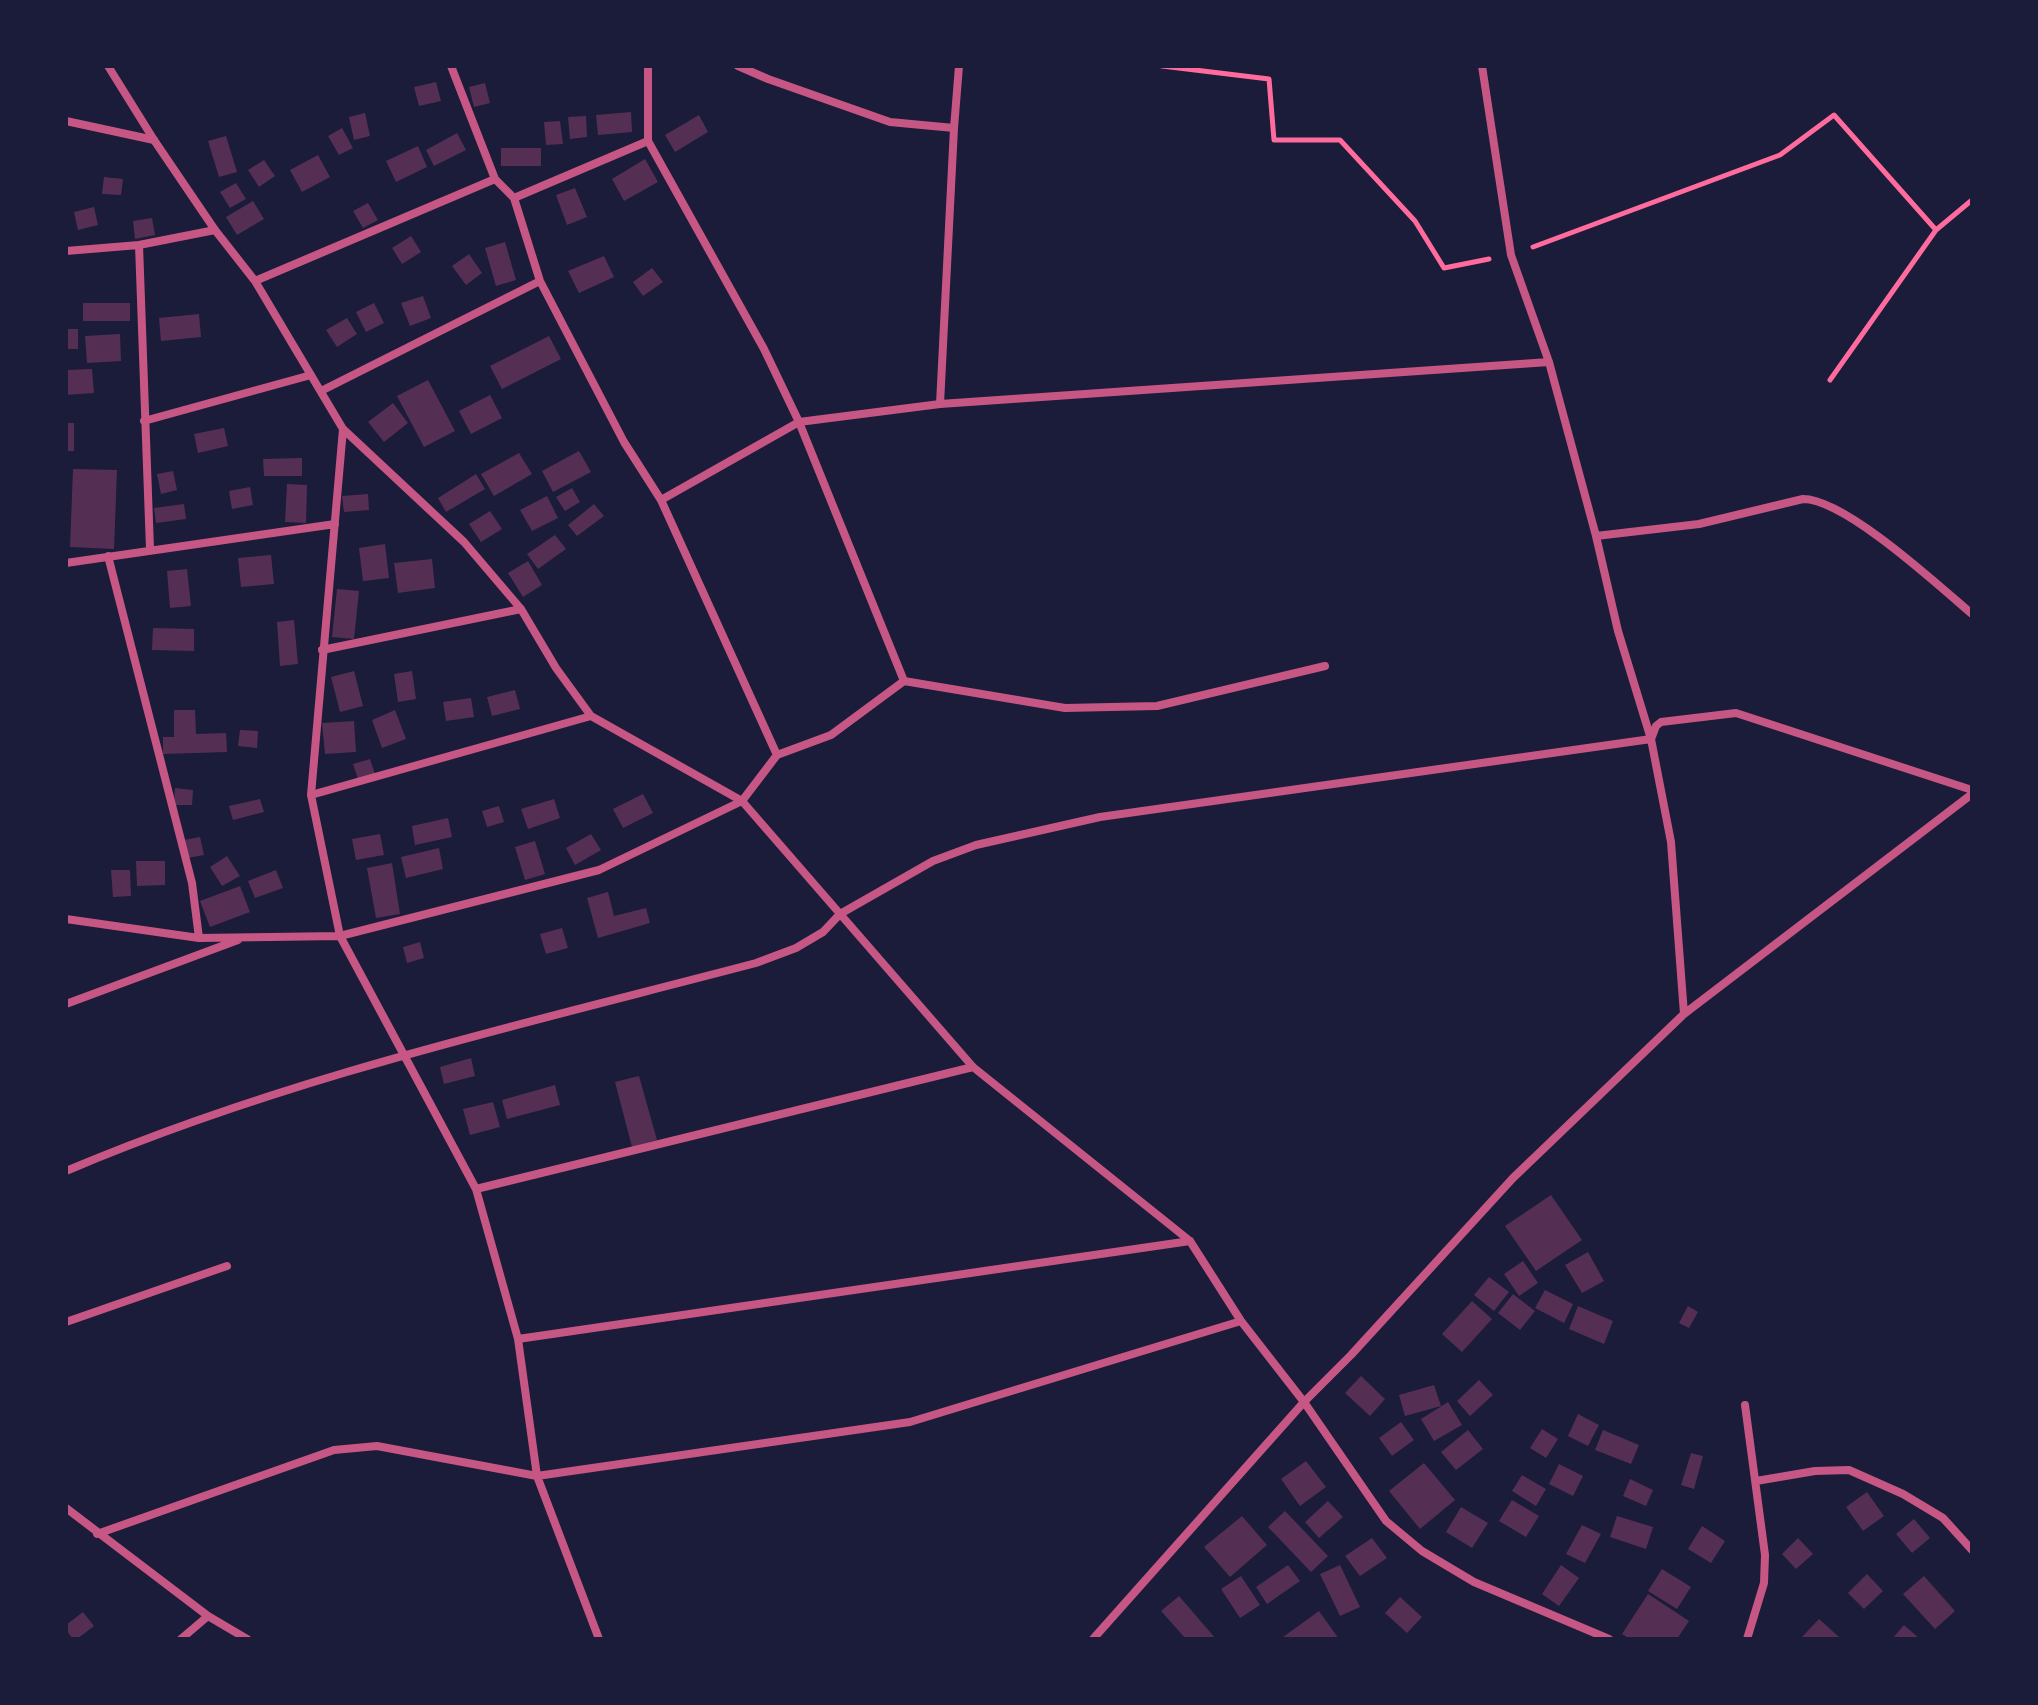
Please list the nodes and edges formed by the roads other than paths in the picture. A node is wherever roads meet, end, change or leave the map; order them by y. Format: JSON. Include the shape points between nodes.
{"nodes":[{"id":1,"x":108,"y":66,"type":"edge"},
{"id":2,"x":451,"y":66,"type":"edge"},
{"id":3,"x":648,"y":66,"type":"edge"},
{"id":4,"x":738,"y":66,"type":"edge"},
{"id":5,"x":959,"y":66,"type":"edge"},
{"id":6,"x":1482,"y":66,"type":"edge"},
{"id":7,"x":66,"y":121,"type":"edge"},
{"id":8,"x":954,"y":128,"type":"junction"},
{"id":9,"x":154,"y":140,"type":"junction"},
{"id":10,"x":648,"y":141,"type":"junction"},
{"id":11,"x":495,"y":179,"type":"junction"},
{"id":12,"x":514,"y":198,"type":"junction"},
{"id":13,"x":215,"y":230,"type":"junction"},
{"id":14,"x":139,"y":245,"type":"junction"},
{"id":15,"x":66,"y":251,"type":"edge"},
{"id":16,"x":255,"y":281,"type":"junction"},
{"id":17,"x":540,"y":281,"type":"junction"},
{"id":18,"x":1549,"y":362,"type":"junction"},
{"id":19,"x":311,"y":375,"type":"junction"},
{"id":20,"x":321,"y":391,"type":"junction"},
{"id":21,"x":940,"y":404,"type":"junction"},
{"id":22,"x":144,"y":421,"type":"junction"},
{"id":23,"x":799,"y":422,"type":"junction"},
{"id":24,"x":343,"y":429,"type":"junction"},
{"id":25,"x":661,"y":500,"type":"junction"},
{"id":26,"x":335,"y":524,"type":"junction"},
{"id":27,"x":1596,"y":536,"type":"junction"},
{"id":28,"x":150,"y":549,"type":"junction"},
{"id":29,"x":108,"y":556,"type":"junction"},
{"id":30,"x":66,"y":563,"type":"edge"},
{"id":31,"x":521,"y":609,"type":"junction"},
{"id":32,"x":1972,"y":614,"type":"edge"},
{"id":33,"x":322,"y":650,"type":"junction"},
{"id":34,"x":1325,"y":666,"type":"dead end"},
{"id":35,"x":904,"y":681,"type":"junction"},
{"id":36,"x":591,"y":716,"type":"junction"},
{"id":37,"x":1651,"y":739,"type":"junction"},
{"id":38,"x":777,"y":755,"type":"junction"},
{"id":39,"x":1972,"y":792,"type":"edge"},
{"id":40,"x":311,"y":795,"type":"junction"},
{"id":41,"x":742,"y":801,"type":"junction"},
{"id":42,"x":840,"y":914,"type":"junction"},
{"id":43,"x":66,"y":919,"type":"edge"},
{"id":44,"x":340,"y":936,"type":"junction"},
{"id":45,"x":245,"y":937,"type":"junction"},
{"id":46,"x":199,"y":938,"type":"junction"},
{"id":47,"x":66,"y":1004,"type":"edge"},
{"id":48,"x":1684,"y":1014,"type":"junction"},
{"id":49,"x":404,"y":1055,"type":"junction"},
{"id":50,"x":973,"y":1067,"type":"junction"},
{"id":51,"x":66,"y":1171,"type":"edge"},
{"id":52,"x":476,"y":1189,"type":"junction"},
{"id":53,"x":1190,"y":1241,"type":"junction"},
{"id":54,"x":227,"y":1266,"type":"dead end"},
{"id":55,"x":1241,"y":1321,"type":"junction"},
{"id":56,"x":66,"y":1322,"type":"edge"},
{"id":57,"x":518,"y":1339,"type":"junction"},
{"id":58,"x":1304,"y":1402,"type":"junction"},
{"id":59,"x":1745,"y":1405,"type":"dead end"},
{"id":60,"x":537,"y":1476,"type":"junction"},
{"id":61,"x":1756,"y":1481,"type":"junction"},
{"id":62,"x":66,"y":1508,"type":"edge"},
{"id":63,"x":97,"y":1534,"type":"junction"},
{"id":64,"x":1972,"y":1550,"type":"edge"},
{"id":65,"x":208,"y":1616,"type":"junction"},
{"id":66,"x":181,"y":1639,"type":"edge"},
{"id":67,"x":247,"y":1639,"type":"edge"},
{"id":68,"x":599,"y":1639,"type":"edge"},
{"id":69,"x":1093,"y":1639,"type":"edge"},
{"id":70,"x":1609,"y":1639,"type":"edge"},
{"id":71,"x":1747,"y":1639,"type":"edge"}],
"edges":[{"from":1,"to":9,"type":"street"},
{"from":2,"to":11,"type":"street"},
{"from":3,"to":10,"type":"street"},
{"from":4,"to":8,"type":"street","via":[[890,122]]},
{"from":5,"to":8,"type":"street"},
{"from":6,"to":18,"type":"street","via":[[1511,255]]},
{"from":7,"to":9,"type":"street"},
{"from":8,"to":21,"type":"street"},
{"from":9,"to":13,"type":"street"},
{"from":10,"to":12,"type":"street"},
{"from":10,"to":23,"type":"street"},
{"from":11,"to":12,"type":"street"},
{"from":11,"to":16,"type":"street"},
{"from":12,"to":17,"type":"street"},
{"from":13,"to":14,"type":"street"},
{"from":13,"to":16,"type":"street"},
{"from":14,"to":15,"type":"street"},
{"from":14,"to":22,"type":"street"},
{"from":16,"to":19,"type":"street"},
{"from":17,"to":20,"type":"street"},
{"from":17,"to":25,"type":"street","via":[[624,442]]},
{"from":18,"to":21,"type":"street"},
{"from":18,"to":27,"type":"street"},
{"from":19,"to":20,"type":"street"},
{"from":19,"to":22,"type":"street"},
{"from":20,"to":24,"type":"street"},
{"from":21,"to":23,"type":"street"},
{"from":22,"to":28,"type":"street"},
{"from":23,"to":25,"type":"street"},
{"from":23,"to":35,"type":"street"},
{"from":24,"to":26,"type":"street"},
{"from":24,"to":31,"type":"street","via":[[464,542]]},
{"from":25,"to":38,"type":"street"},
{"from":26,"to":28,"type":"street"},
{"from":26,"to":33,"type":"street"},
{"from":27,"to":32,"type":"street","via":[[1699,524],[1814,499],[1884,540]]},
{"from":27,"to":37,"type":"street"},
{"from":28,"to":29,"type":"street"},
{"from":29,"to":30,"type":"street"},
{"from":29,"to":46,"type":"street","via":[[192,883]]},
{"from":31,"to":33,"type":"street"},
{"from":31,"to":36,"type":"street"},
{"from":33,"to":40,"type":"street"},
{"from":34,"to":35,"type":"street","via":[[1157,706],[1065,708]]},
{"from":35,"to":38,"type":"street","via":[[831,735]]},
{"from":36,"to":40,"type":"street"},
{"from":36,"to":41,"type":"street"},
{"from":37,"to":39,"type":"street","via":[[1661,722],[1736,713]]},
{"from":37,"to":42,"type":"street","via":[[1100,817],[976,845],[933,861]]},
{"from":37,"to":48,"type":"street","via":[[1671,842]]},
{"from":38,"to":41,"type":"street"},
{"from":39,"to":48,"type":"street"},
{"from":40,"to":44,"type":"street"},
{"from":41,"to":42,"type":"street"},
{"from":41,"to":44,"type":"street","via":[[599,870]]},
{"from":42,"to":49,"type":"street","via":[[796,948],[756,963]]},
{"from":42,"to":50,"type":"street"},
{"from":43,"to":46,"type":"street"},
{"from":44,"to":45,"type":"street"},
{"from":44,"to":49,"type":"street"},
{"from":45,"to":46,"type":"street"},
{"from":45,"to":47,"type":"street"},
{"from":48,"to":58,"type":"street","via":[[1513,1178]]},
{"from":49,"to":51,"type":"street","via":[[231,1108]]},
{"from":49,"to":52,"type":"street"},
{"from":50,"to":52,"type":"street"},
{"from":50,"to":53,"type":"street"},
{"from":52,"to":57,"type":"street"},
{"from":53,"to":55,"type":"street"},
{"from":53,"to":57,"type":"street"},
{"from":54,"to":56,"type":"street"},
{"from":55,"to":58,"type":"street"},
{"from":55,"to":60,"type":"street","via":[[910,1422]]},
{"from":57,"to":60,"type":"street"},
{"from":58,"to":69,"type":"street"},
{"from":58,"to":70,"type":"street","via":[[1386,1521],[1422,1551],[1474,1582]]},
{"from":59,"to":61,"type":"street"},
{"from":60,"to":63,"type":"street","via":[[377,1446],[334,1450]]},
{"from":60,"to":68,"type":"street"},
{"from":61,"to":64,"type":"street","via":[[1849,1470],[1943,1518]]},
{"from":61,"to":71,"type":"street","via":[[1764,1583]]},
{"from":62,"to":63,"type":"street"},
{"from":63,"to":65,"type":"street"},
{"from":65,"to":66,"type":"street"},
{"from":65,"to":67,"type":"street"}]}
